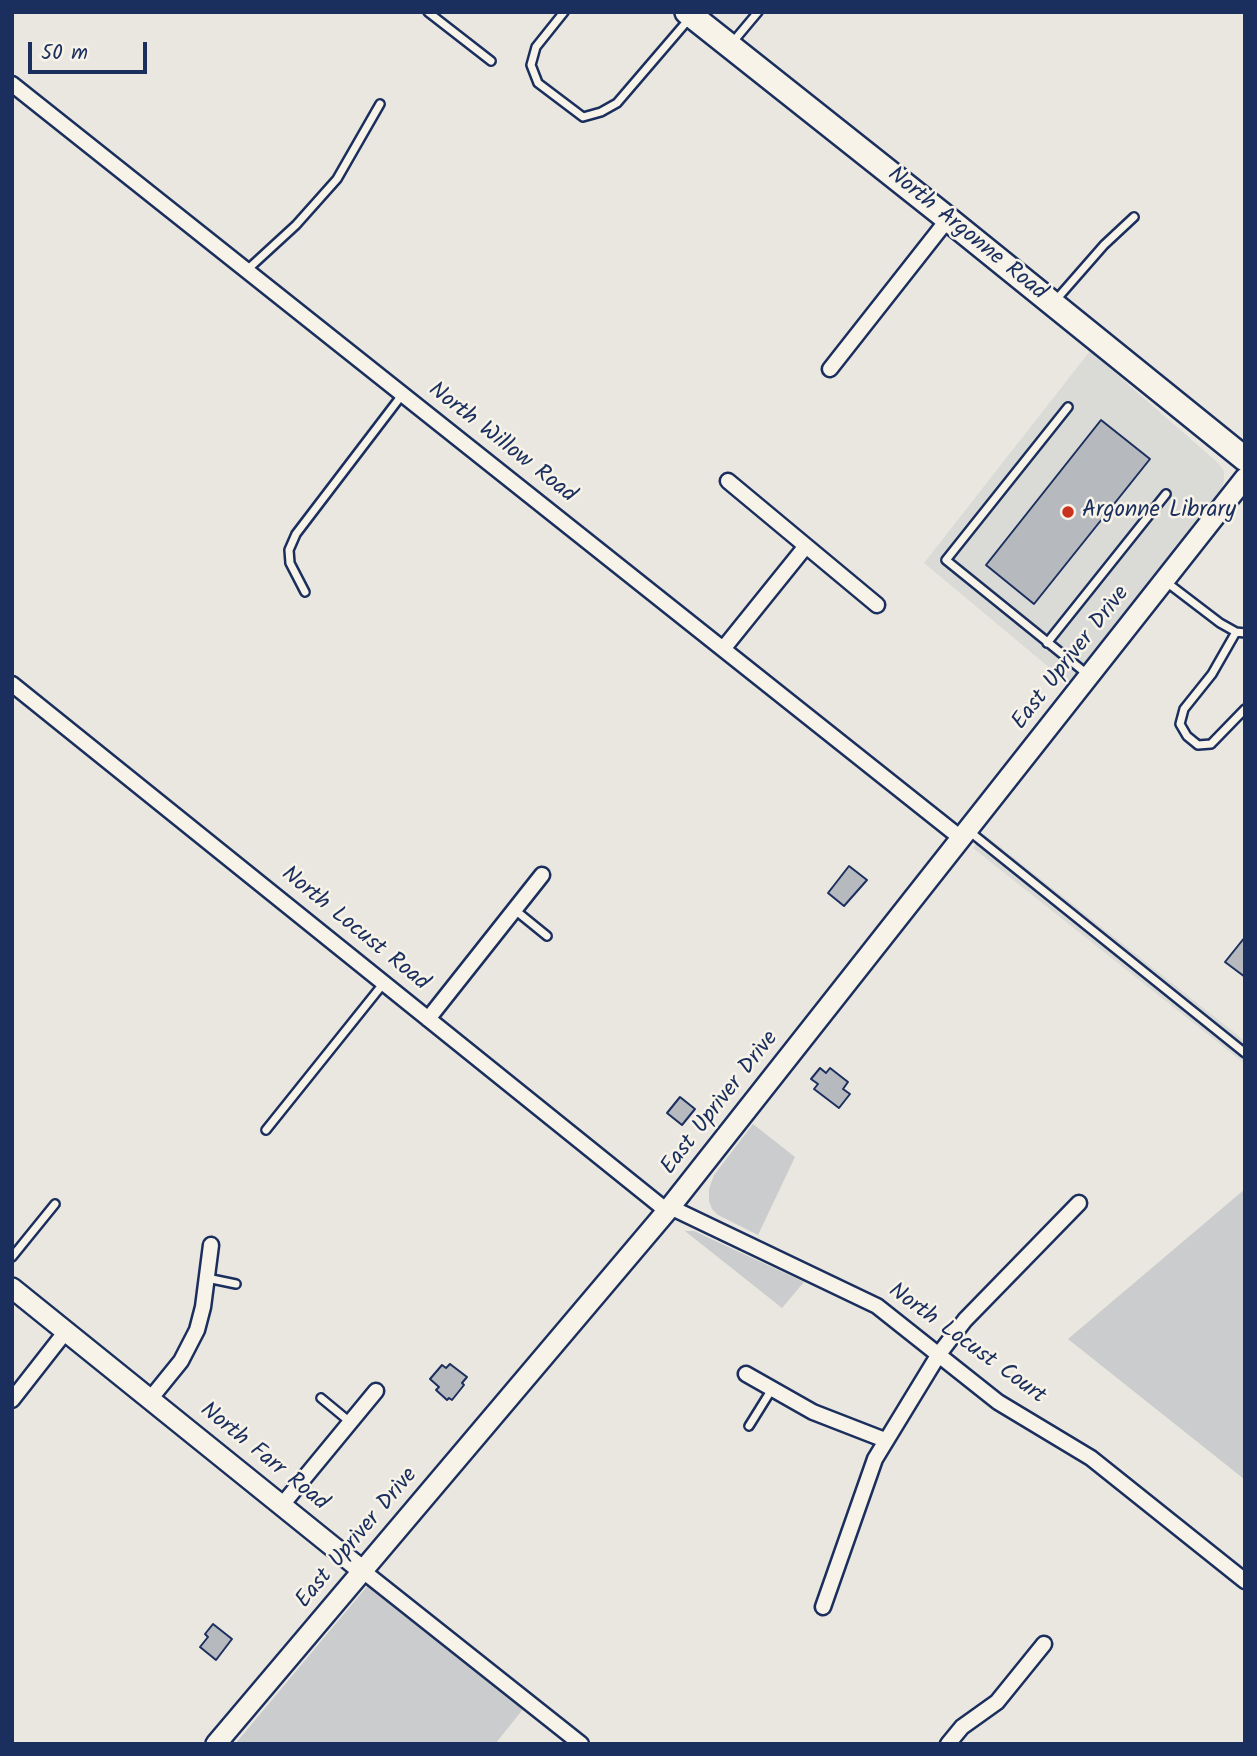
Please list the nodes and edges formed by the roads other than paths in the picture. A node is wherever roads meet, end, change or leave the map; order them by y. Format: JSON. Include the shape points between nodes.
{"nodes":[{"id":1,"x":428,"y":12,"type":"edge"},
{"id":2,"x":564,"y":12,"type":"edge"},
{"id":3,"x":758,"y":12,"type":"edge"},
{"id":4,"x":689,"y":14,"type":"edge"},
{"id":5,"x":729,"y":46,"type":"junction"},
{"id":6,"x":491,"y":61,"type":"dead end"},
{"id":7,"x":12,"y":84,"type":"edge"},
{"id":8,"x":380,"y":104,"type":"dead end"},
{"id":9,"x":1134,"y":217,"type":"dead end"},
{"id":10,"x":948,"y":219,"type":"junction"},
{"id":11,"x":247,"y":270,"type":"junction"},
{"id":12,"x":1052,"y":304,"type":"junction"},
{"id":13,"x":830,"y":369,"type":"dead end"},
{"id":14,"x":403,"y":394,"type":"junction"},
{"id":15,"x":1068,"y":407,"type":"dead end"},
{"id":16,"x":1245,"y":459,"type":"edge"},
{"id":17,"x":1245,"y":478,"type":"edge"},
{"id":18,"x":728,"y":481,"type":"dead end"},
{"id":19,"x":1166,"y":494,"type":"dead end"},
{"id":20,"x":806,"y":546,"type":"junction"},
{"id":21,"x":1165,"y":581,"type":"junction"},
{"id":22,"x":305,"y":592,"type":"dead end"},
{"id":23,"x":877,"y":605,"type":"dead end"},
{"id":24,"x":1240,"y":632,"type":"edge"},
{"id":25,"x":1047,"y":643,"type":"junction"},
{"id":26,"x":723,"y":649,"type":"junction"},
{"id":27,"x":1090,"y":677,"type":"junction"},
{"id":28,"x":12,"y":684,"type":"edge"},
{"id":29,"x":1245,"y":709,"type":"edge"},
{"id":30,"x":965,"y":835,"type":"junction"},
{"id":31,"x":542,"y":874,"type":"dead end"},
{"id":32,"x":514,"y":910,"type":"junction"},
{"id":33,"x":547,"y":936,"type":"dead end"},
{"id":34,"x":384,"y":983,"type":"junction"},
{"id":35,"x":428,"y":1019,"type":"junction"},
{"id":36,"x":1245,"y":1053,"type":"edge"},
{"id":37,"x":266,"y":1130,"type":"dead end"},
{"id":38,"x":55,"y":1203,"type":"dead end"},
{"id":39,"x":1079,"y":1203,"type":"dead end"},
{"id":40,"x":669,"y":1209,"type":"junction"},
{"id":41,"x":211,"y":1245,"type":"dead end"},
{"id":42,"x":12,"y":1257,"type":"edge"},
{"id":43,"x":207,"y":1278,"type":"junction"},
{"id":44,"x":236,"y":1284,"type":"dead end"},
{"id":45,"x":12,"y":1288,"type":"edge"},
{"id":46,"x":66,"y":1331,"type":"junction"},
{"id":47,"x":939,"y":1354,"type":"junction"},
{"id":48,"x":746,"y":1374,"type":"dead end"},
{"id":49,"x":772,"y":1389,"type":"junction"},
{"id":50,"x":376,"y":1391,"type":"dead end"},
{"id":51,"x":151,"y":1398,"type":"junction"},
{"id":52,"x":321,"y":1398,"type":"dead end"},
{"id":53,"x":12,"y":1400,"type":"edge"},
{"id":54,"x":351,"y":1422,"type":"junction"},
{"id":55,"x":749,"y":1426,"type":"dead end"},
{"id":56,"x":885,"y":1440,"type":"junction"},
{"id":57,"x":282,"y":1505,"type":"junction"},
{"id":58,"x":363,"y":1571,"type":"junction"},
{"id":59,"x":1245,"y":1581,"type":"edge"},
{"id":60,"x":823,"y":1607,"type":"dead end"},
{"id":61,"x":1044,"y":1644,"type":"dead end"},
{"id":62,"x":216,"y":1744,"type":"edge"},
{"id":63,"x":581,"y":1744,"type":"edge"},
{"id":64,"x":948,"y":1744,"type":"edge"}],
"edges":[{"from":1,"to":6,"type":"lane"},
{"from":2,"to":4,"type":"lane","via":[[536,47],[531,65],[538,83],[583,117],[617,103]]},
{"from":3,"to":5,"type":"lane"},
{"from":4,"to":5,"type":"main road","name":"North Argonne Road"},
{"from":5,"to":10,"type":"main road","name":"North Argonne Road"},
{"from":7,"to":11,"type":"street","name":"North Willow Road"},
{"from":8,"to":11,"type":"lane","via":[[337,178]]},
{"from":9,"to":12,"type":"lane"},
{"from":10,"to":12,"type":"main road","name":"North Argonne Road"},
{"from":10,"to":13,"type":"street"},
{"from":11,"to":14,"type":"street","name":"North Willow Road"},
{"from":12,"to":16,"type":"main road","name":"North Argonne Road"},
{"from":14,"to":22,"type":"lane","via":[[296,534],[289,550],[290,563]]},
{"from":14,"to":26,"type":"street","name":"North Willow Road"},
{"from":15,"to":25,"type":"lane","via":[[946,560]]},
{"from":17,"to":21,"type":"street","name":"East Upriver Drive"},
{"from":18,"to":20,"type":"street"},
{"from":19,"to":25,"type":"lane"},
{"from":20,"to":23,"type":"street"},
{"from":20,"to":26,"type":"street"},
{"from":21,"to":24,"type":"lane","via":[[1220,623]]},
{"from":21,"to":27,"type":"street","name":"East Upriver Drive"},
{"from":24,"to":29,"type":"lane","via":[[1184,709],[1181,724],[1198,745],[1211,744]]},
{"from":25,"to":27,"type":"lane"},
{"from":26,"to":30,"type":"street","name":"North Willow Road"},
{"from":27,"to":30,"type":"street","name":"East Upriver Drive"},
{"from":28,"to":34,"type":"street","name":"North Locust Road"},
{"from":30,"to":36,"type":"lane"},
{"from":30,"to":40,"type":"street","name":"East Upriver Drive"},
{"from":31,"to":32,"type":"street"},
{"from":32,"to":33,"type":"lane"},
{"from":32,"to":35,"type":"street"},
{"from":34,"to":35,"type":"street","name":"North Locust Road"},
{"from":34,"to":37,"type":"lane"},
{"from":35,"to":40,"type":"street","name":"North Locust Road"},
{"from":38,"to":42,"type":"lane"},
{"from":39,"to":47,"type":"street"},
{"from":40,"to":47,"type":"street","name":"North Locust Court","via":[[877,1306]]},
{"from":40,"to":58,"type":"street","name":"East Upriver Drive"},
{"from":41,"to":43,"type":"street"},
{"from":43,"to":44,"type":"lane"},
{"from":43,"to":51,"type":"street","via":[[197,1330],[181,1361]]},
{"from":45,"to":46,"type":"street","name":"North Farr Road"},
{"from":46,"to":51,"type":"street","name":"North Farr Road"},
{"from":46,"to":53,"type":"street"},
{"from":47,"to":56,"type":"street"},
{"from":47,"to":59,"type":"street","name":"North Locust Court","via":[[998,1402],[1091,1458]]},
{"from":48,"to":49,"type":"street"},
{"from":49,"to":55,"type":"lane"},
{"from":49,"to":56,"type":"street","via":[[814,1412]]},
{"from":50,"to":54,"type":"street"},
{"from":51,"to":57,"type":"street","name":"North Farr Road"},
{"from":52,"to":54,"type":"lane"},
{"from":54,"to":57,"type":"street"},
{"from":56,"to":60,"type":"street","via":[[874,1459]]},
{"from":57,"to":58,"type":"street","name":"North Farr Road"},
{"from":58,"to":62,"type":"street","name":"East Upriver Drive"},
{"from":58,"to":63,"type":"street","name":"North Farr Road"},
{"from":61,"to":64,"type":"street","via":[[997,1702],[962,1727]]}]}
